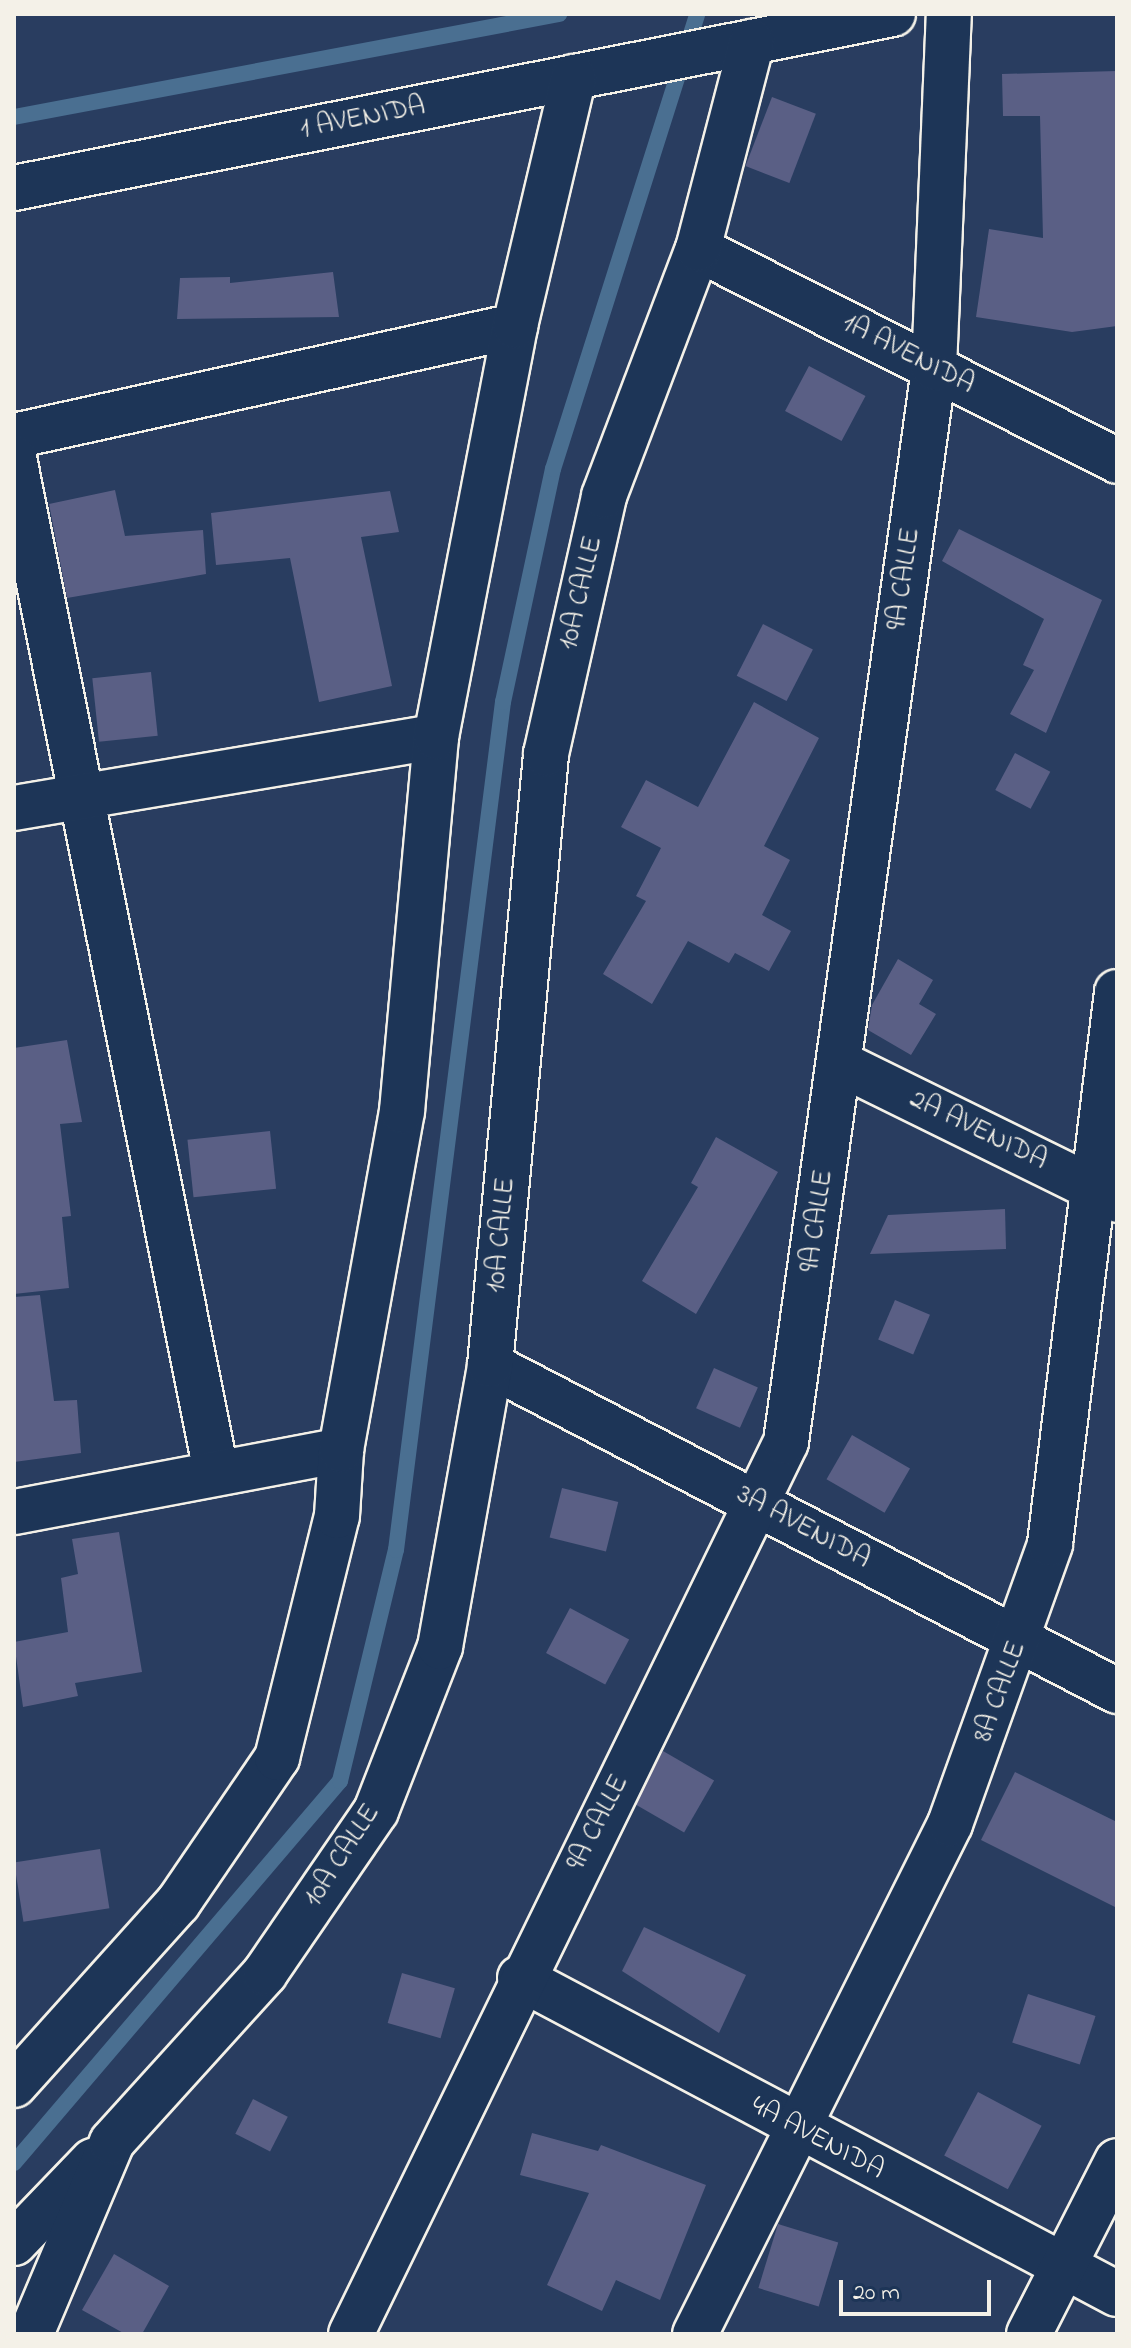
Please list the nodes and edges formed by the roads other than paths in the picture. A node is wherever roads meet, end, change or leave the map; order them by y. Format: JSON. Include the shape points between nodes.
{"nodes":[{"id":1,"x":893,"y":14,"type":"edge"},
{"id":2,"x":949,"y":14,"type":"edge"},
{"id":3,"x":732,"y":46,"type":"junction"},
{"id":4,"x":574,"y":77,"type":"junction"},
{"id":5,"x":14,"y":188,"type":"edge"},
{"id":6,"x":698,"y":249,"type":"junction"},
{"id":7,"x":515,"y":326,"type":"junction"},
{"id":8,"x":934,"y":368,"type":"junction"},
{"id":9,"x":14,"y":436,"type":"edge"},
{"id":10,"x":14,"y":458,"type":"edge"},
{"id":11,"x":1117,"y":461,"type":"edge"},
{"id":12,"x":436,"y":737,"type":"junction"},
{"id":13,"x":81,"y":794,"type":"junction"},
{"id":14,"x":14,"y":808,"type":"edge"},
{"id":15,"x":1117,"y":992,"type":"edge"},
{"id":16,"x":839,"y":1063,"type":"junction"},
{"id":17,"x":1105,"y":1194,"type":"edge"},
{"id":18,"x":490,"y":1365,"type":"junction"},
{"id":19,"x":341,"y":1450,"type":"junction"},
{"id":20,"x":216,"y":1472,"type":"junction"},
{"id":21,"x":760,"y":1506,"type":"junction"},
{"id":22,"x":14,"y":1512,"type":"edge"},
{"id":23,"x":1019,"y":1641,"type":"junction"},
{"id":24,"x":1117,"y":1691,"type":"edge"},
{"id":25,"x":520,"y":1978,"type":"junction"},
{"id":26,"x":19,"y":2066,"type":"edge"},
{"id":27,"x":797,"y":2130,"type":"junction"},
{"id":28,"x":112,"y":2142,"type":"junction"},
{"id":29,"x":1117,"y":2161,"type":"edge"},
{"id":30,"x":14,"y":2243,"type":"edge"},
{"id":31,"x":1063,"y":2267,"type":"junction"},
{"id":32,"x":1117,"y":2294,"type":"edge"},
{"id":33,"x":31,"y":2334,"type":"edge"},
{"id":34,"x":351,"y":2334,"type":"edge"},
{"id":35,"x":695,"y":2334,"type":"edge"},
{"id":36,"x":1029,"y":2334,"type":"edge"}],
"edges":[{"from":1,"to":3,"type":"street"},
{"from":2,"to":8,"type":"street","name":"9A CALLE"},
{"from":3,"to":4,"type":"street","name":"1 AVENIDA"},
{"from":3,"to":6,"type":"street","name":"10A CALLE"},
{"from":4,"to":5,"type":"street","name":"1 AVENIDA"},
{"from":4,"to":7,"type":"street"},
{"from":6,"to":8,"type":"street","name":"1A AVENIDA"},
{"from":6,"to":18,"type":"street","name":"10A CALLE","via":[[604,496],[546,754]]},
{"from":7,"to":9,"type":"street"},
{"from":7,"to":12,"type":"street"},
{"from":8,"to":11,"type":"street","name":"1A AVENIDA"},
{"from":8,"to":16,"type":"street","name":"9A CALLE"},
{"from":10,"to":13,"type":"street"},
{"from":12,"to":13,"type":"street"},
{"from":12,"to":19,"type":"street","via":[[402,1111]]},
{"from":13,"to":14,"type":"street"},
{"from":13,"to":20,"type":"street"},
{"from":15,"to":17,"type":"street","name":"8A CALLE"},
{"from":16,"to":17,"type":"street","name":"2A AVENIDA"},
{"from":16,"to":21,"type":"street","name":"9A CALLE","via":[[786,1442]]},
{"from":17,"to":23,"type":"street","name":"8A CALLE","via":[[1050,1544]]},
{"from":18,"to":21,"type":"street","name":"3A AVENIDA"},
{"from":18,"to":28,"type":"street","name":"10A CALLE","via":[[440,1647],[376,1811],[265,1973]]},
{"from":19,"to":20,"type":"street"},
{"from":19,"to":26,"type":"street","via":[[337,1516],[277,1758],[178,1903]]},
{"from":20,"to":22,"type":"street"},
{"from":21,"to":23,"type":"street","name":"3A AVENIDA"},
{"from":21,"to":25,"type":"street","name":"9A CALLE"},
{"from":23,"to":24,"type":"street","name":"3A AVENIDA"},
{"from":23,"to":27,"type":"street","name":"8A CALLE","via":[[950,1824]]},
{"from":25,"to":27,"type":"street","name":"4A AVENIDA"},
{"from":25,"to":34,"type":"street","name":"9A CALLE"},
{"from":27,"to":31,"type":"street","name":"4A AVENIDA"},
{"from":27,"to":35,"type":"street","name":"8A CALLE"},
{"from":28,"to":30,"type":"street"},
{"from":28,"to":33,"type":"street","name":"10A CALLE"},
{"from":29,"to":31,"type":"street"},
{"from":31,"to":32,"type":"street","name":"4A AVENIDA"},
{"from":31,"to":36,"type":"street"}]}
